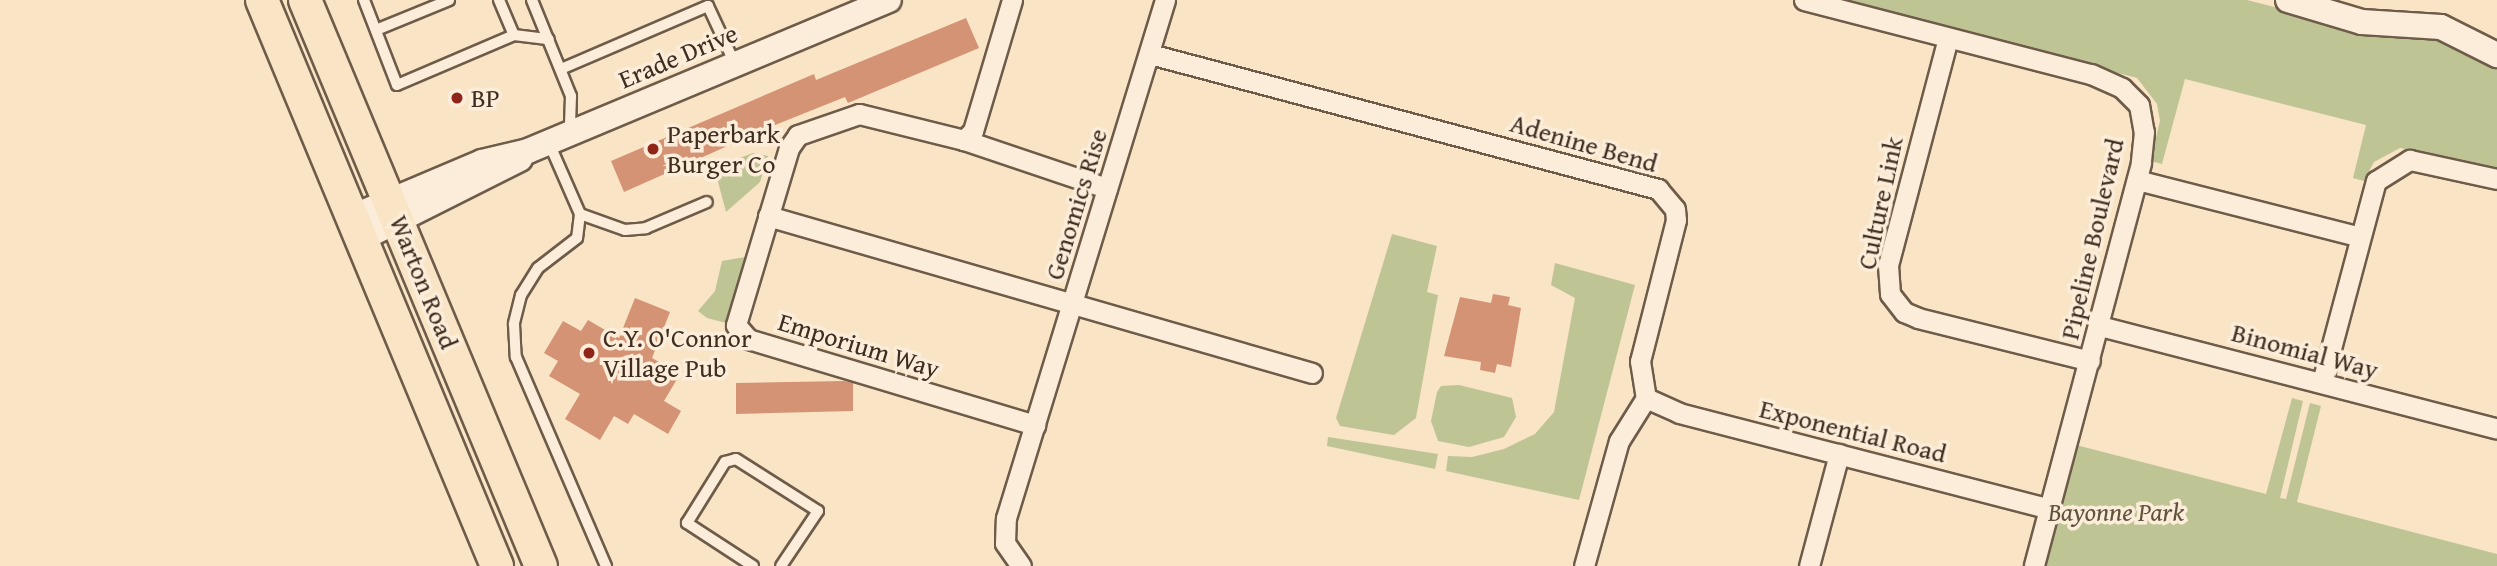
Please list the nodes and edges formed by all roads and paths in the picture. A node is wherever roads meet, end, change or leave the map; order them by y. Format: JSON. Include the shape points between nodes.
{"nodes":[{"id":1,"x":262,"y":0,"type":"edge"},
{"id":2,"x":305,"y":0,"type":"edge"},
{"id":3,"x":364,"y":0,"type":"edge"},
{"id":4,"x":449,"y":0,"type":"edge"},
{"id":5,"x":499,"y":0,"type":"edge"},
{"id":6,"x":532,"y":0,"type":"edge"},
{"id":7,"x":889,"y":0,"type":"edge"},
{"id":8,"x":1012,"y":0,"type":"edge"},
{"id":9,"x":1165,"y":0,"type":"edge"},
{"id":10,"x":1804,"y":0,"type":"edge"},
{"id":11,"x":2288,"y":0,"type":"edge"},
{"id":12,"x":707,"y":3,"type":"edge"},
{"id":13,"x":2333,"y":8,"type":"edge"},
{"id":14,"x":376,"y":30,"type":"junction"},
{"id":15,"x":514,"y":35,"type":"junction"},
{"id":16,"x":2497,"y":37,"type":"edge"},
{"id":17,"x":1948,"y":38,"type":"junction"},
{"id":18,"x":548,"y":39,"type":"junction"},
{"id":19,"x":1150,"y":54,"type":"junction"},
{"id":20,"x":2497,"y":55,"type":"edge"},
{"id":21,"x":735,"y":65,"type":"junction"},
{"id":22,"x":561,"y":69,"type":"junction"},
{"id":23,"x":964,"y":140,"type":"junction"},
{"id":24,"x":549,"y":143,"type":"junction"},
{"id":25,"x":2497,"y":179,"type":"edge"},
{"id":26,"x":2137,"y":180,"type":"junction"},
{"id":27,"x":1107,"y":188,"type":"junction"},
{"id":28,"x":707,"y":202,"type":"dead end"},
{"id":29,"x":395,"y":211,"type":"junction"},
{"id":30,"x":580,"y":214,"type":"junction"},
{"id":31,"x":768,"y":216,"type":"junction"},
{"id":32,"x":357,"y":228,"type":"junction"},
{"id":33,"x":2360,"y":237,"type":"junction"},
{"id":34,"x":1072,"y":305,"type":"junction"},
{"id":35,"x":2100,"y":326,"type":"junction"},
{"id":36,"x":2090,"y":361,"type":"junction"},
{"id":37,"x":1312,"y":373,"type":"dead end"},
{"id":38,"x":2322,"y":382,"type":"junction"},
{"id":39,"x":1646,"y":398,"type":"junction"},
{"id":40,"x":1035,"y":425,"type":"junction"},
{"id":41,"x":2497,"y":429,"type":"edge"},
{"id":42,"x":1839,"y":454,"type":"junction"},
{"id":43,"x":2049,"y":509,"type":"junction"},
{"id":44,"x":498,"y":566,"type":"edge"},
{"id":45,"x":541,"y":566,"type":"edge"},
{"id":46,"x":606,"y":566,"type":"edge"},
{"id":47,"x":753,"y":566,"type":"edge"},
{"id":48,"x":781,"y":566,"type":"edge"},
{"id":49,"x":1021,"y":566,"type":"edge"},
{"id":50,"x":1584,"y":566,"type":"edge"},
{"id":51,"x":1809,"y":566,"type":"edge"},
{"id":52,"x":2034,"y":566,"type":"edge"}],
"edges":[{"from":1,"to":32,"type":"main road","name":"Warton Road"},
{"from":2,"to":29,"type":"main road","name":"Warton Road"},
{"from":3,"to":14,"type":"lane"},
{"from":4,"to":14,"type":"lane"},
{"from":5,"to":15,"type":"lane"},
{"from":6,"to":18,"type":"lane"},
{"from":7,"to":21,"type":"street","name":"Erade Drive"},
{"from":8,"to":23,"type":"street","via":[[973,131]]},
{"from":9,"to":19,"type":"street","name":"Genomics Rise"},
{"from":10,"to":17,"type":"street","name":"Pipeline Boulevard"},
{"from":11,"to":13,"type":"street"},
{"from":12,"to":21,"type":"lane"},
{"from":12,"to":22,"type":"lane"},
{"from":13,"to":16,"type":"street","via":[[2432,8]]},
{"from":13,"to":20,"type":"street","via":[[2362,22],[2441,27]]},
{"from":14,"to":15,"type":"lane","via":[[397,85]]},
{"from":15,"to":18,"type":"lane"},
{"from":17,"to":26,"type":"street","name":"Pipeline Boulevard","via":[[2091,74],[2122,88],[2142,115],[2144,146]]},
{"from":17,"to":36,"type":"street","name":"Culture Link","via":[[1888,265],[1890,294],[1904,312],[1918,318]]},
{"from":18,"to":22,"type":"lane"},
{"from":19,"to":27,"type":"street","name":"Genomics Rise"},
{"from":19,"to":39,"type":"street","name":"Adenine Bend","via":[[1658,189],[1675,209],[1676,220],[1640,361]]},
{"from":21,"to":24,"type":"street","name":"Erade Drive"},
{"from":22,"to":24,"type":"lane","via":[[570,96]]},
{"from":23,"to":27,"type":"street","name":"Emporium Way"},
{"from":23,"to":31,"type":"street","name":"Emporium Way","via":[[859,114],[814,126],[789,148]]},
{"from":24,"to":29,"type":"street","name":"Erade Drive","via":[[482,162]]},
{"from":24,"to":30,"type":"lane"},
{"from":25,"to":33,"type":"street","via":[[2417,160],[2392,166],[2376,181]]},
{"from":26,"to":33,"type":"street"},
{"from":26,"to":35,"type":"street","name":"Pipeline Boulevard"},
{"from":27,"to":34,"type":"street","name":"Genomics Rise"},
{"from":28,"to":30,"type":"lane","via":[[635,229]]},
{"from":29,"to":32,"type":"street","name":"Erade Drive"},
{"from":29,"to":45,"type":"main road","name":"Warton Road"},
{"from":30,"to":46,"type":"lane","via":[[578,238],[538,268],[521,295],[514,324],[516,357]]},
{"from":31,"to":34,"type":"street"},
{"from":31,"to":40,"type":"street","name":"Emporium Way","via":[[736,318],[742,335]]},
{"from":32,"to":44,"type":"main road","name":"Warton Road"},
{"from":33,"to":38,"type":"street"},
{"from":34,"to":37,"type":"street","name":"Genomics Rise"},
{"from":34,"to":40,"type":"street"},
{"from":35,"to":36,"type":"street","name":"Pipeline Boulevard"},
{"from":35,"to":38,"type":"street","name":"Binomial Way"},
{"from":36,"to":43,"type":"street","name":"Pipeline Boulevard"},
{"from":38,"to":41,"type":"street","name":"Binomial Way"},
{"from":39,"to":42,"type":"street","name":"Exponential Road","via":[[1679,413]]},
{"from":39,"to":50,"type":"street","via":[[1619,441]]},
{"from":40,"to":49,"type":"street","via":[[1004,532],[1010,555]]},
{"from":42,"to":43,"type":"street","name":"Exponential Road"},
{"from":42,"to":51,"type":"street"},
{"from":43,"to":52,"type":"street","name":"Pipeline Boulevard"},
{"from":47,"to":48,"type":"lane","via":[[687,523],[725,462],[736,459],[818,511]]}]}
